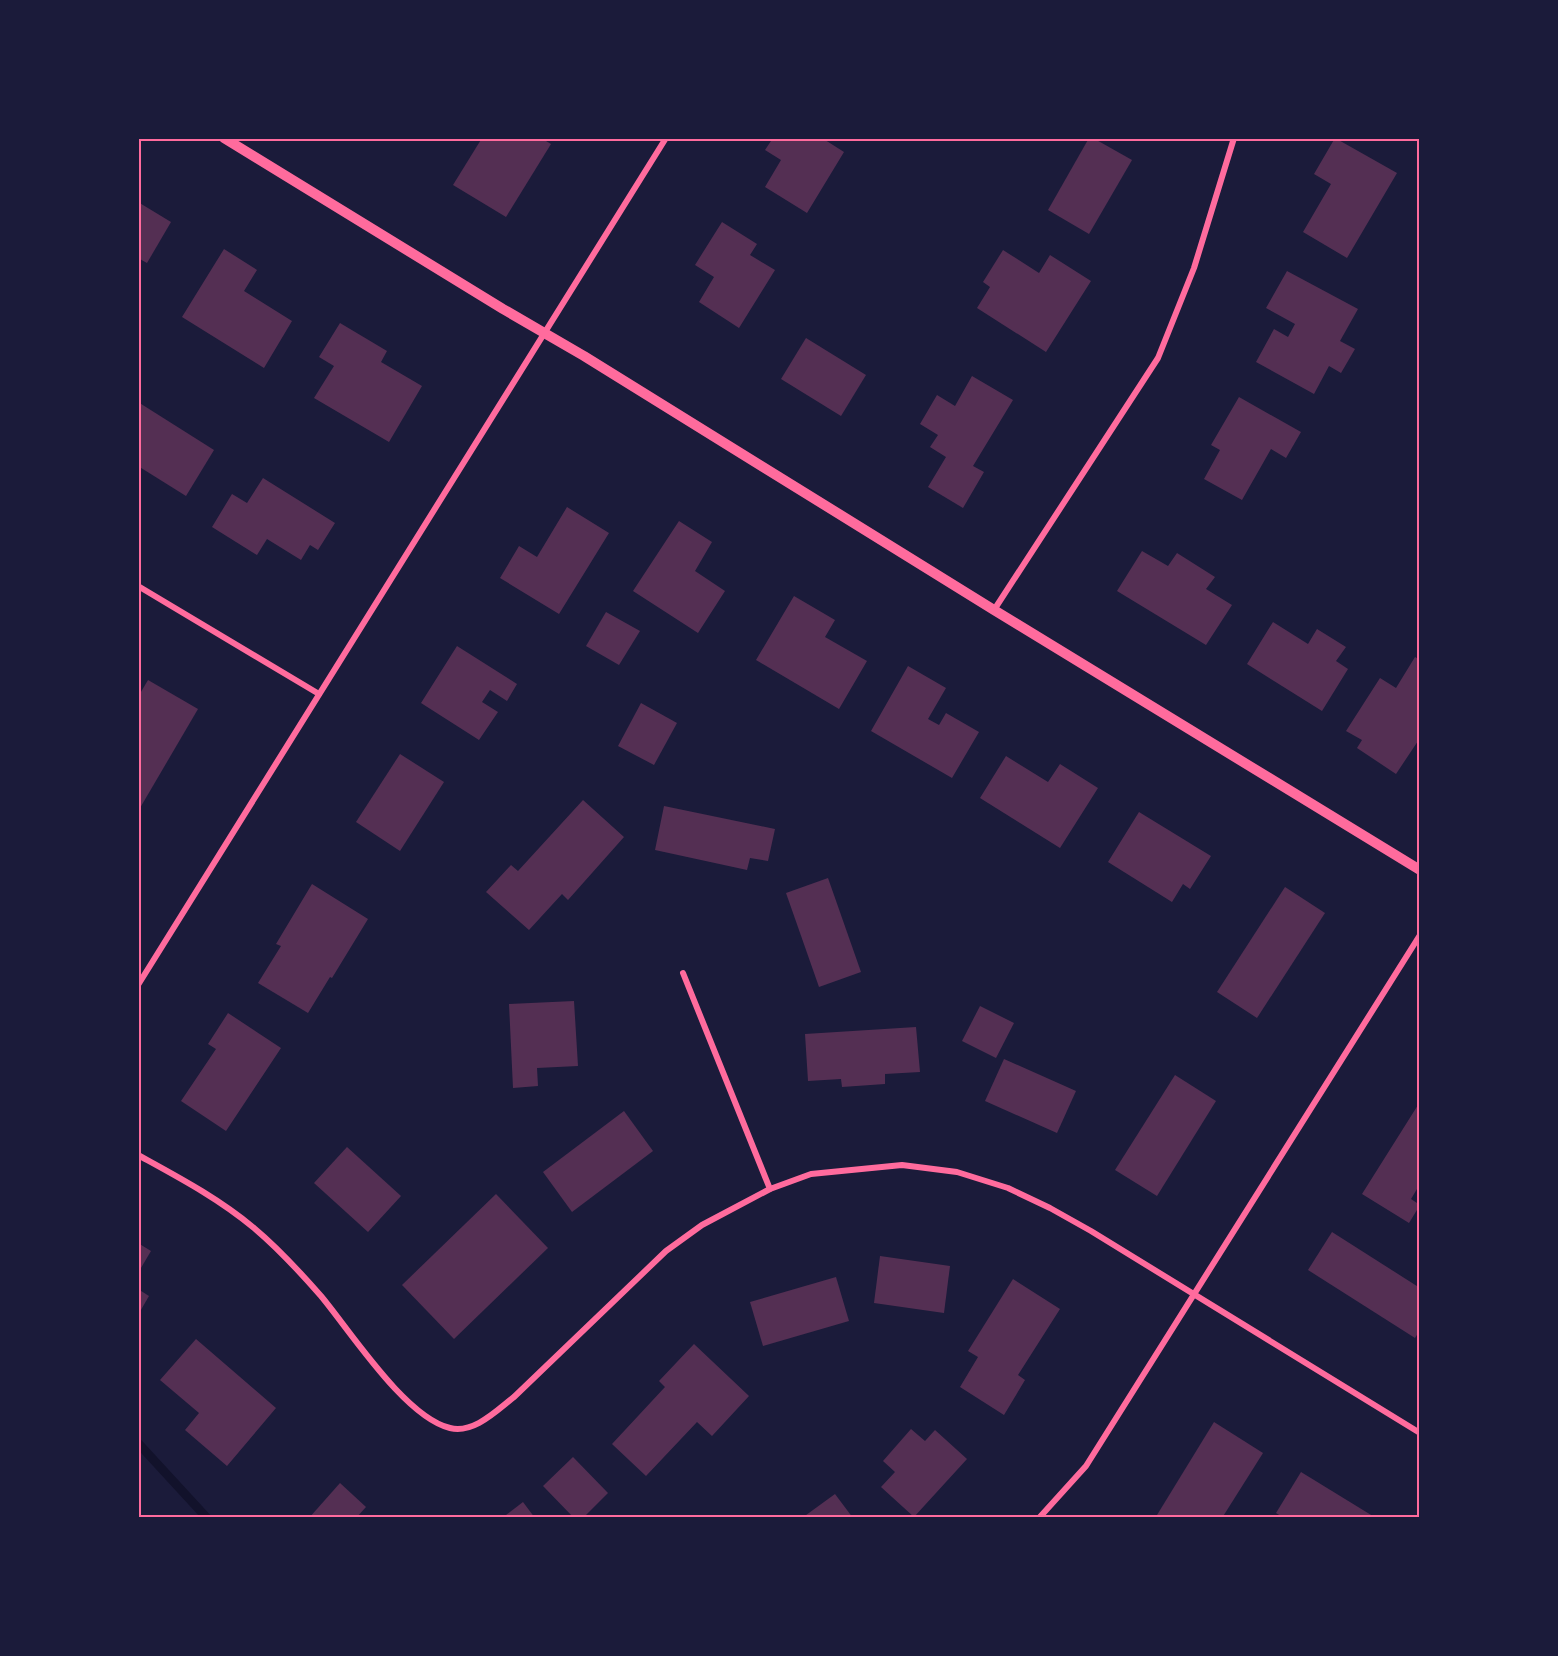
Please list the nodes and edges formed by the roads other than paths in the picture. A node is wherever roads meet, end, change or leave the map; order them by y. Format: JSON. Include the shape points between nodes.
{"nodes":[{"id":1,"x":224,"y":138,"type":"edge"},
{"id":2,"x":666,"y":138,"type":"edge"},
{"id":3,"x":1234,"y":138,"type":"edge"},
{"id":4,"x":544,"y":333,"type":"junction"},
{"id":5,"x":138,"y":586,"type":"edge"},
{"id":6,"x":994,"y":610,"type":"junction"},
{"id":7,"x":319,"y":694,"type":"junction"},
{"id":8,"x":1420,"y":870,"type":"edge"},
{"id":9,"x":1420,"y":935,"type":"edge"},
{"id":10,"x":682,"y":973,"type":"dead end"},
{"id":11,"x":138,"y":985,"type":"edge"},
{"id":12,"x":138,"y":1155,"type":"edge"},
{"id":13,"x":770,"y":1189,"type":"junction"},
{"id":14,"x":1194,"y":1294,"type":"junction"},
{"id":15,"x":1420,"y":1433,"type":"edge"},
{"id":16,"x":1039,"y":1518,"type":"edge"}],
"edges":[{"from":1,"to":4,"type":"street"},
{"from":2,"to":4,"type":"street"},
{"from":3,"to":6,"type":"street","via":[[1194,268],[1158,358]]},
{"from":4,"to":6,"type":"street"},
{"from":4,"to":7,"type":"street"},
{"from":5,"to":7,"type":"street"},
{"from":6,"to":8,"type":"street"},
{"from":7,"to":11,"type":"street"},
{"from":9,"to":14,"type":"street"},
{"from":10,"to":13,"type":"street"},
{"from":12,"to":13,"type":"street","via":[[199,1188],[254,1228],[320,1296],[396,1390],[421,1412],[452,1429],[471,1426],[514,1397],[666,1251],[702,1225]]},
{"from":13,"to":14,"type":"street","via":[[811,1174],[854,1169],[902,1165],[957,1172],[1008,1188],[1050,1208]]},
{"from":14,"to":15,"type":"street"},
{"from":14,"to":16,"type":"street","via":[[1086,1466]]}]}
